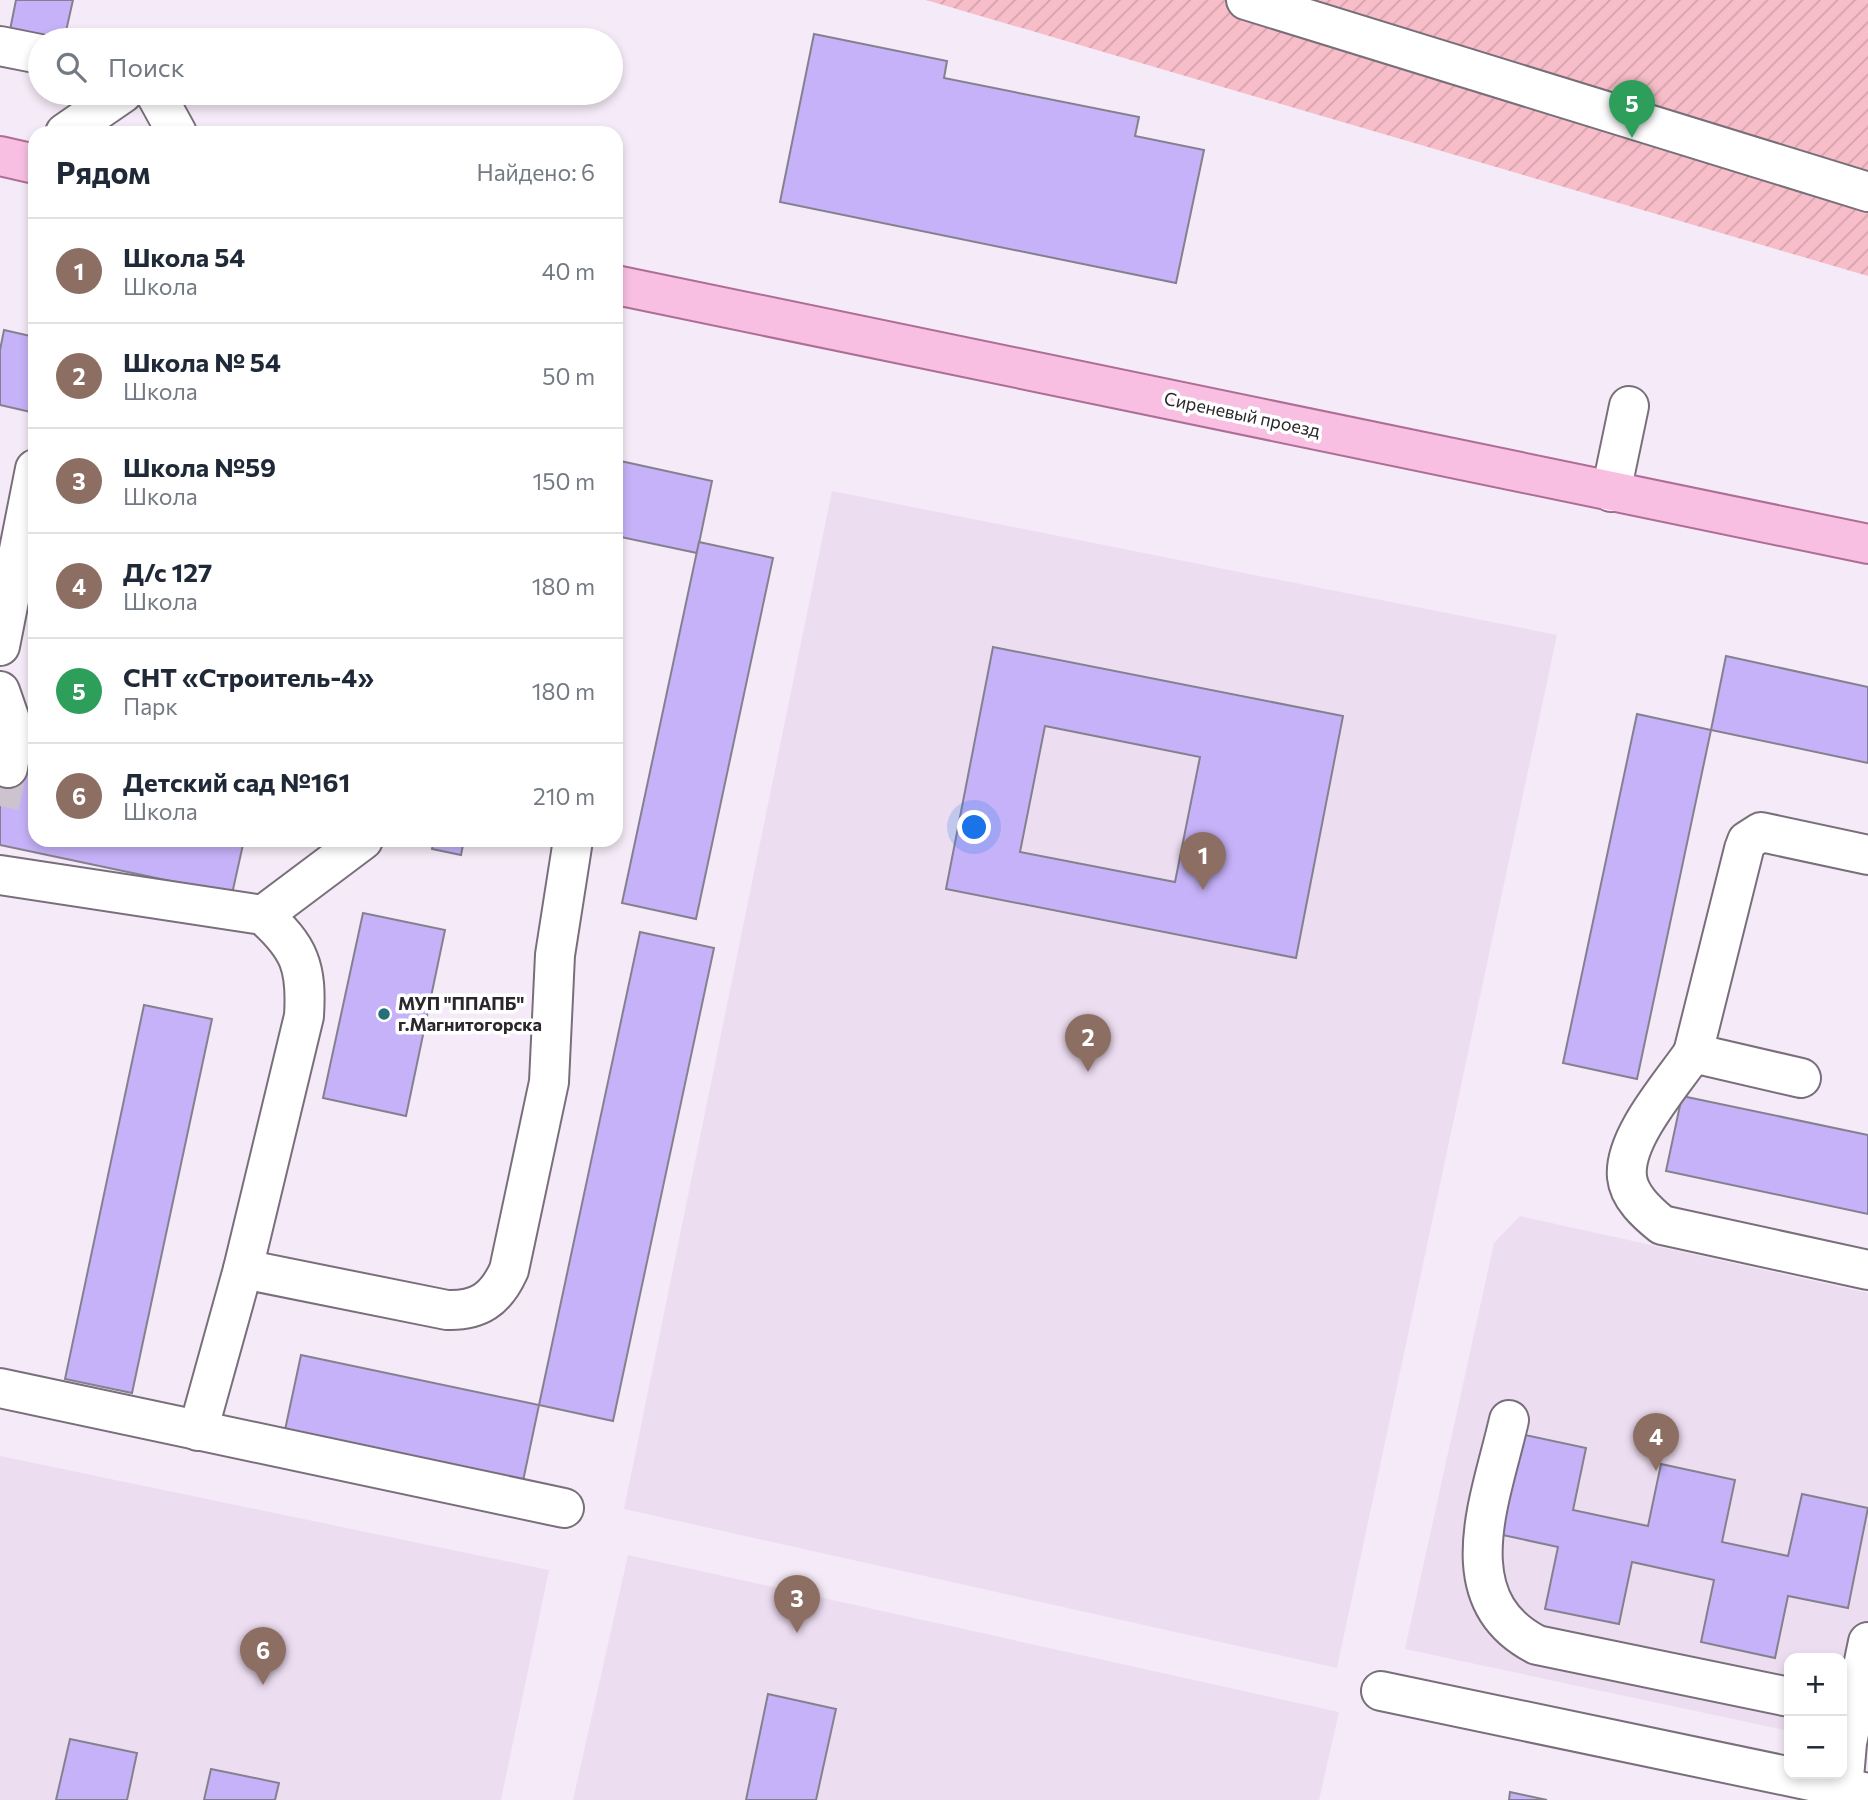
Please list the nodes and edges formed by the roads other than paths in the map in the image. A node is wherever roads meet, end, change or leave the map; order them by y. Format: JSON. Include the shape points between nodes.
{"nodes":[{"id":1,"x":1246,"y":0,"type":"edge"},
{"id":2,"x":0,"y":46,"type":"edge"},
{"id":3,"x":28,"y":52,"type":"edge"},
{"id":4,"x":106,"y":105,"type":"edge"},
{"id":5,"x":162,"y":105,"type":"edge"},
{"id":6,"x":75,"y":126,"type":"edge"},
{"id":7,"x":173,"y":126,"type":"edge"},
{"id":8,"x":1868,"y":192,"type":"edge"},
{"id":9,"x":623,"y":286,"type":"edge"},
{"id":10,"x":1629,"y":406,"type":"dead end"},
{"id":11,"x":1611,"y":492,"type":"junction"},
{"id":12,"x":28,"y":504,"type":"edge"},
{"id":13,"x":1868,"y":544,"type":"edge"},
{"id":14,"x":0,"y":646,"type":"edge"},
{"id":15,"x":0,"y":691,"type":"edge"},
{"id":16,"x":8,"y":768,"type":"tunnel mouth"},
{"id":17,"x":354,"y":847,"type":"edge"},
{"id":18,"x":572,"y":847,"type":"edge"},
{"id":19,"x":1868,"y":855,"type":"edge"},
{"id":20,"x":0,"y":875,"type":"edge"},
{"id":21,"x":263,"y":915,"type":"junction"},
{"id":22,"x":1693,"y":1053,"type":"junction"},
{"id":23,"x":1801,"y":1078,"type":"dead end"},
{"id":24,"x":243,"y":1269,"type":"junction"},
{"id":25,"x":1868,"y":1270,"type":"edge"},
{"id":26,"x":0,"y":1388,"type":"edge"},
{"id":27,"x":1508,"y":1420,"type":"dead end"},
{"id":28,"x":198,"y":1431,"type":"junction"},
{"id":29,"x":564,"y":1508,"type":"dead end"},
{"id":30,"x":1868,"y":1642,"type":"edge"},
{"id":31,"x":1381,"y":1691,"type":"dead end"},
{"id":32,"x":1784,"y":1696,"type":"edge"},
{"id":33,"x":1847,"y":1709,"type":"edge"},
{"id":34,"x":1856,"y":1791,"type":"edge"}],
"edges":[{"from":1,"to":8,"type":"lane"},
{"from":2,"to":3,"type":"lane"},
{"from":4,"to":6,"type":"lane"},
{"from":5,"to":7,"type":"lane"},
{"from":9,"to":11,"type":"main road","name":"Сиреневый проезд"},
{"from":10,"to":11,"type":"lane"},
{"from":11,"to":13,"type":"main road","name":"Сиреневый проезд"},
{"from":12,"to":14,"type":"lane"},
{"from":15,"to":16,"type":"lane","via":[[14,731]]},
{"from":17,"to":21,"type":"lane"},
{"from":18,"to":24,"type":"lane","via":[[555,955],[549,1082],[509,1270],[501,1289],[486,1303],[467,1311],[447,1310]]},
{"from":19,"to":22,"type":"lane","via":[[1769,832],[1747,841]]},
{"from":20,"to":21,"type":"lane"},
{"from":21,"to":24,"type":"lane","via":[[298,955],[306,981],[304,1016]]},
{"from":22,"to":23,"type":"lane"},
{"from":22,"to":25,"type":"lane","via":[[1648,1116],[1628,1163],[1627,1179],[1644,1210],[1662,1225]]},
{"from":24,"to":28,"type":"lane"},
{"from":26,"to":28,"type":"lane"},
{"from":27,"to":32,"type":"lane","via":[[1482,1543],[1487,1593],[1502,1619],[1537,1645]]},
{"from":28,"to":29,"type":"lane"},
{"from":30,"to":33,"type":"lane"},
{"from":31,"to":34,"type":"lane"},
{"from":33,"to":34,"type":"lane"}]}
